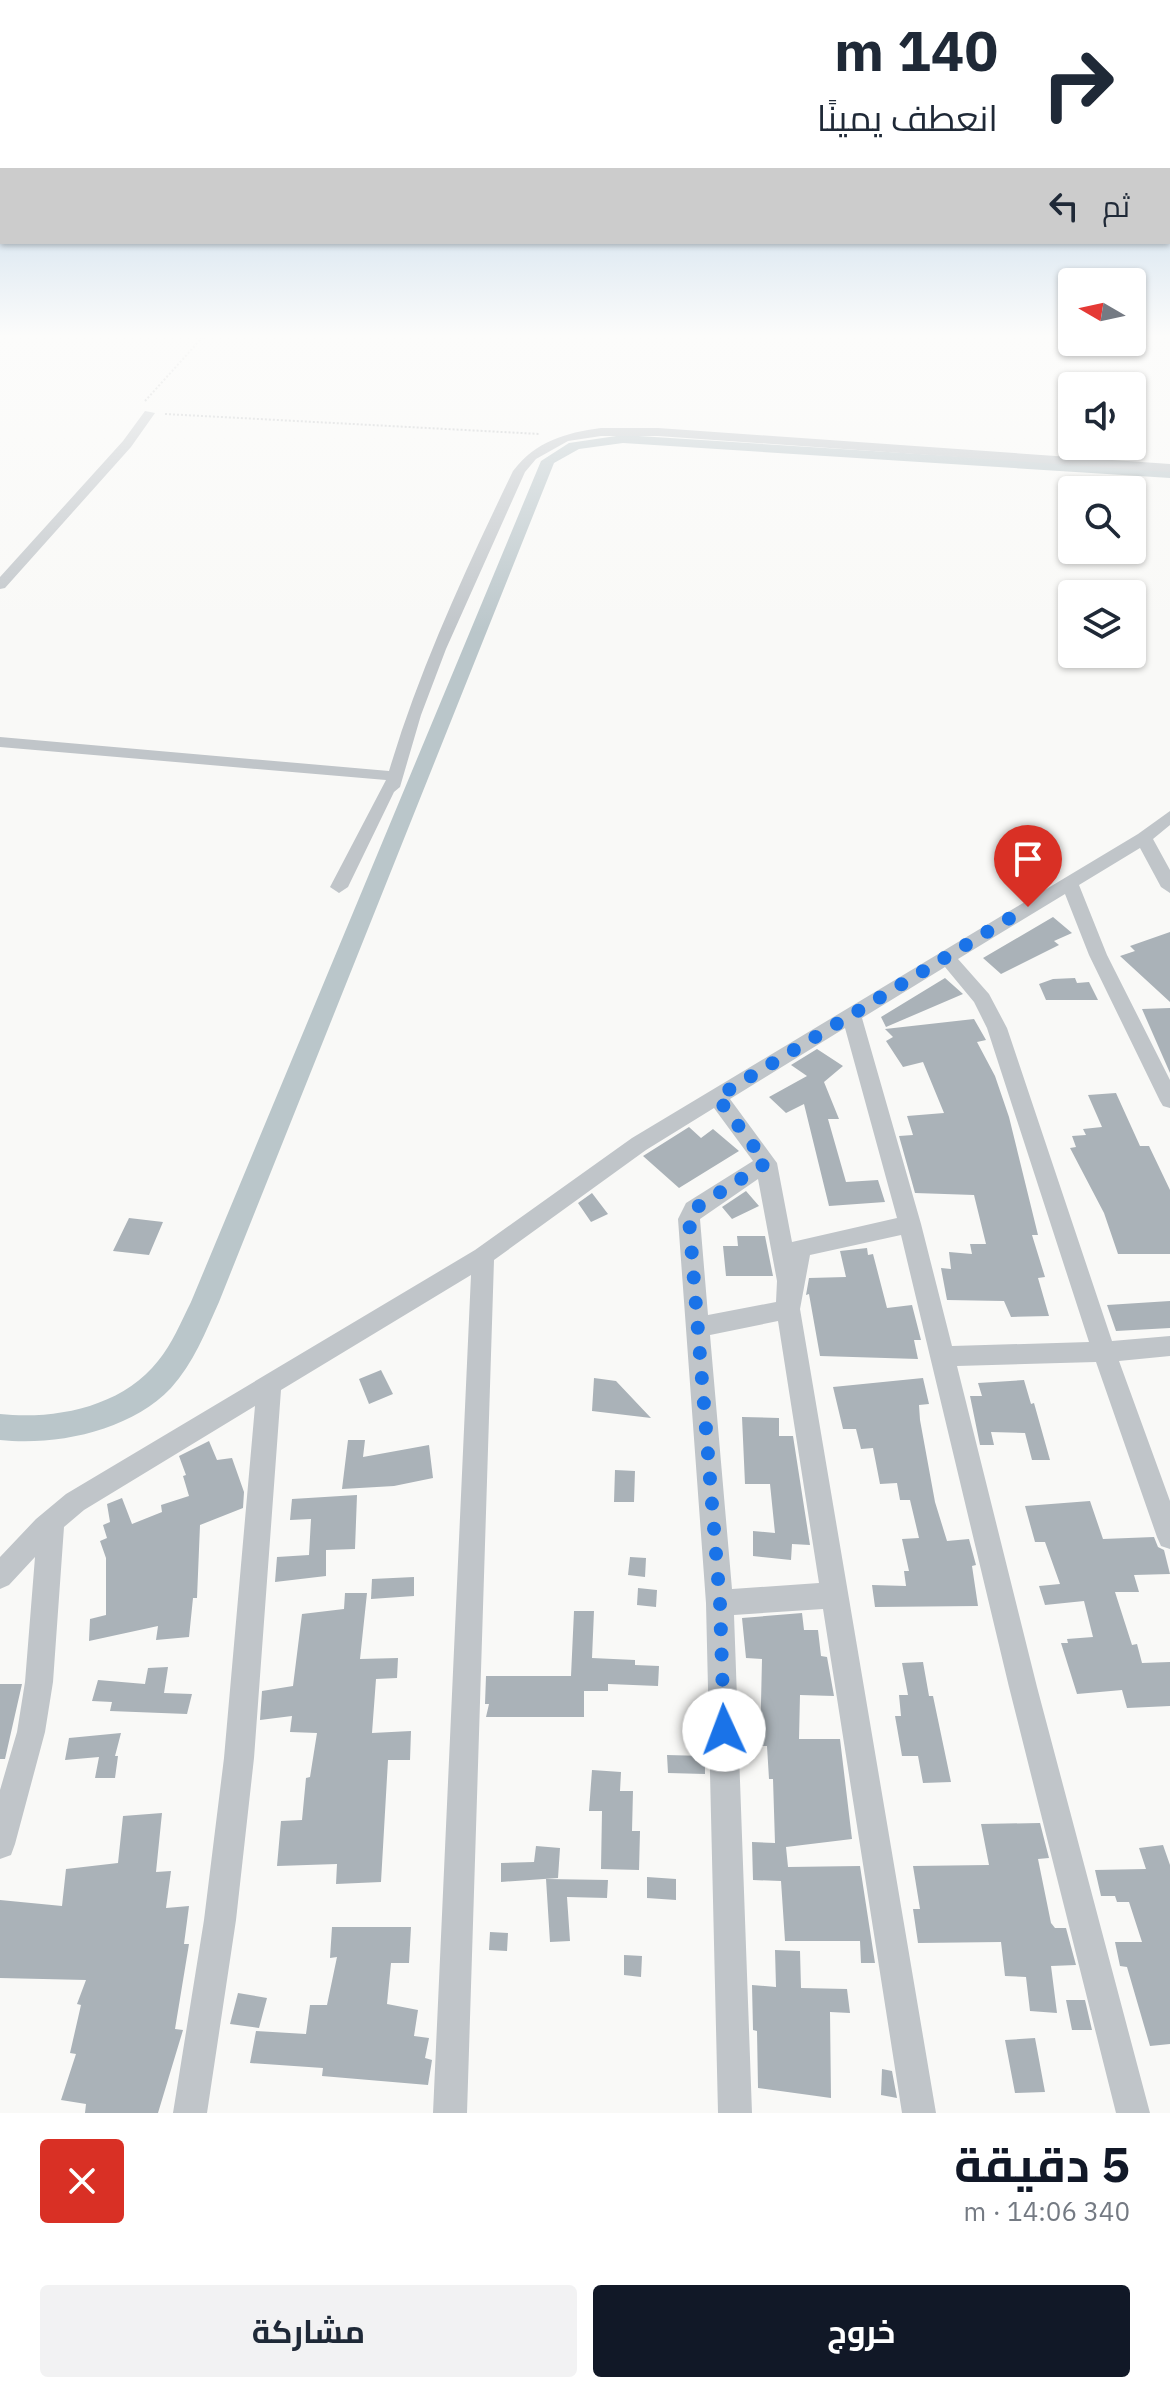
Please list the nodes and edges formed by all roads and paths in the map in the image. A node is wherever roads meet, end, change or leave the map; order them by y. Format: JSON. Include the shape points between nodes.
{"nodes":[{"id":1,"x":132,"y":437,"type":"edge"},
{"id":2,"x":570,"y":437,"type":"edge"},
{"id":3,"x":732,"y":437,"type":"edge"},
{"id":4,"x":1170,"y":468,"type":"edge"},
{"id":5,"x":0,"y":585,"type":"edge"},
{"id":6,"x":0,"y":742,"type":"edge"},
{"id":7,"x":393,"y":776,"type":"junction"},
{"id":8,"x":1170,"y":816,"type":"edge"},
{"id":9,"x":1144,"y":838,"type":"junction"},
{"id":10,"x":1069,"y":882,"type":"junction"},
{"id":11,"x":339,"y":887,"type":"dead end"},
{"id":12,"x":1170,"y":887,"type":"edge"},
{"id":13,"x":947,"y":958,"type":"junction"},
{"id":14,"x":852,"y":1017,"type":"junction"},
{"id":15,"x":717,"y":1097,"type":"junction"},
{"id":16,"x":1170,"y":1101,"type":"edge"},
{"id":17,"x":766,"y":1163,"type":"junction"},
{"id":18,"x":910,"y":1224,"type":"junction"},
{"id":19,"x":483,"y":1256,"type":"junction"},
{"id":20,"x":788,"y":1309,"type":"junction"},
{"id":21,"x":699,"y":1327,"type":"junction"},
{"id":22,"x":1170,"y":1346,"type":"edge"},
{"id":23,"x":1104,"y":1352,"type":"junction"},
{"id":24,"x":941,"y":1356,"type":"junction"},
{"id":25,"x":269,"y":1387,"type":"junction"},
{"id":26,"x":51,"y":1525,"type":"junction"},
{"id":27,"x":1170,"y":1537,"type":"edge"},
{"id":28,"x":0,"y":1576,"type":"edge"},
{"id":29,"x":836,"y":1595,"type":"junction"},
{"id":30,"x":720,"y":1603,"type":"junction"},
{"id":31,"x":0,"y":1844,"type":"edge"},
{"id":32,"x":190,"y":2113,"type":"edge"},
{"id":33,"x":450,"y":2113,"type":"edge"},
{"id":34,"x":735,"y":2113,"type":"edge"},
{"id":35,"x":919,"y":2113,"type":"edge"},
{"id":36,"x":1133,"y":2113,"type":"edge"}],
"edges":[{"from":1,"to":5,"type":"street"},
{"from":2,"to":7,"type":"street","via":[[539,451],[519,471],[470,575]]},
{"from":3,"to":4,"type":"street"},
{"from":6,"to":7,"type":"street"},
{"from":7,"to":11,"type":"street"},
{"from":8,"to":9,"type":"street"},
{"from":9,"to":10,"type":"street"},
{"from":9,"to":12,"type":"street"},
{"from":10,"to":13,"type":"street"},
{"from":10,"to":16,"type":"street","via":[[1098,955]]},
{"from":13,"to":14,"type":"street"},
{"from":13,"to":23,"type":"street","via":[[982,999],[997,1028]]},
{"from":14,"to":15,"type":"street"},
{"from":14,"to":18,"type":"street"},
{"from":15,"to":17,"type":"street"},
{"from":15,"to":19,"type":"street","via":[[639,1144]]},
{"from":17,"to":20,"type":"street","via":[[788,1281]]},
{"from":17,"to":21,"type":"street","via":[[689,1214]]},
{"from":18,"to":20,"type":"street","via":[[800,1248]]},
{"from":18,"to":24,"type":"street"},
{"from":19,"to":25,"type":"street"},
{"from":19,"to":33,"type":"street"},
{"from":20,"to":21,"type":"street"},
{"from":20,"to":29,"type":"street"},
{"from":21,"to":30,"type":"street"},
{"from":22,"to":23,"type":"street"},
{"from":23,"to":24,"type":"street"},
{"from":23,"to":27,"type":"street"},
{"from":24,"to":36,"type":"street"},
{"from":25,"to":26,"type":"street","via":[[75,1502]]},
{"from":25,"to":32,"type":"street","via":[[239,1758]]},
{"from":26,"to":28,"type":"street"},
{"from":26,"to":31,"type":"street","via":[[31,1732]]},
{"from":29,"to":30,"type":"street"},
{"from":29,"to":35,"type":"street"},
{"from":30,"to":34,"type":"street"}]}
